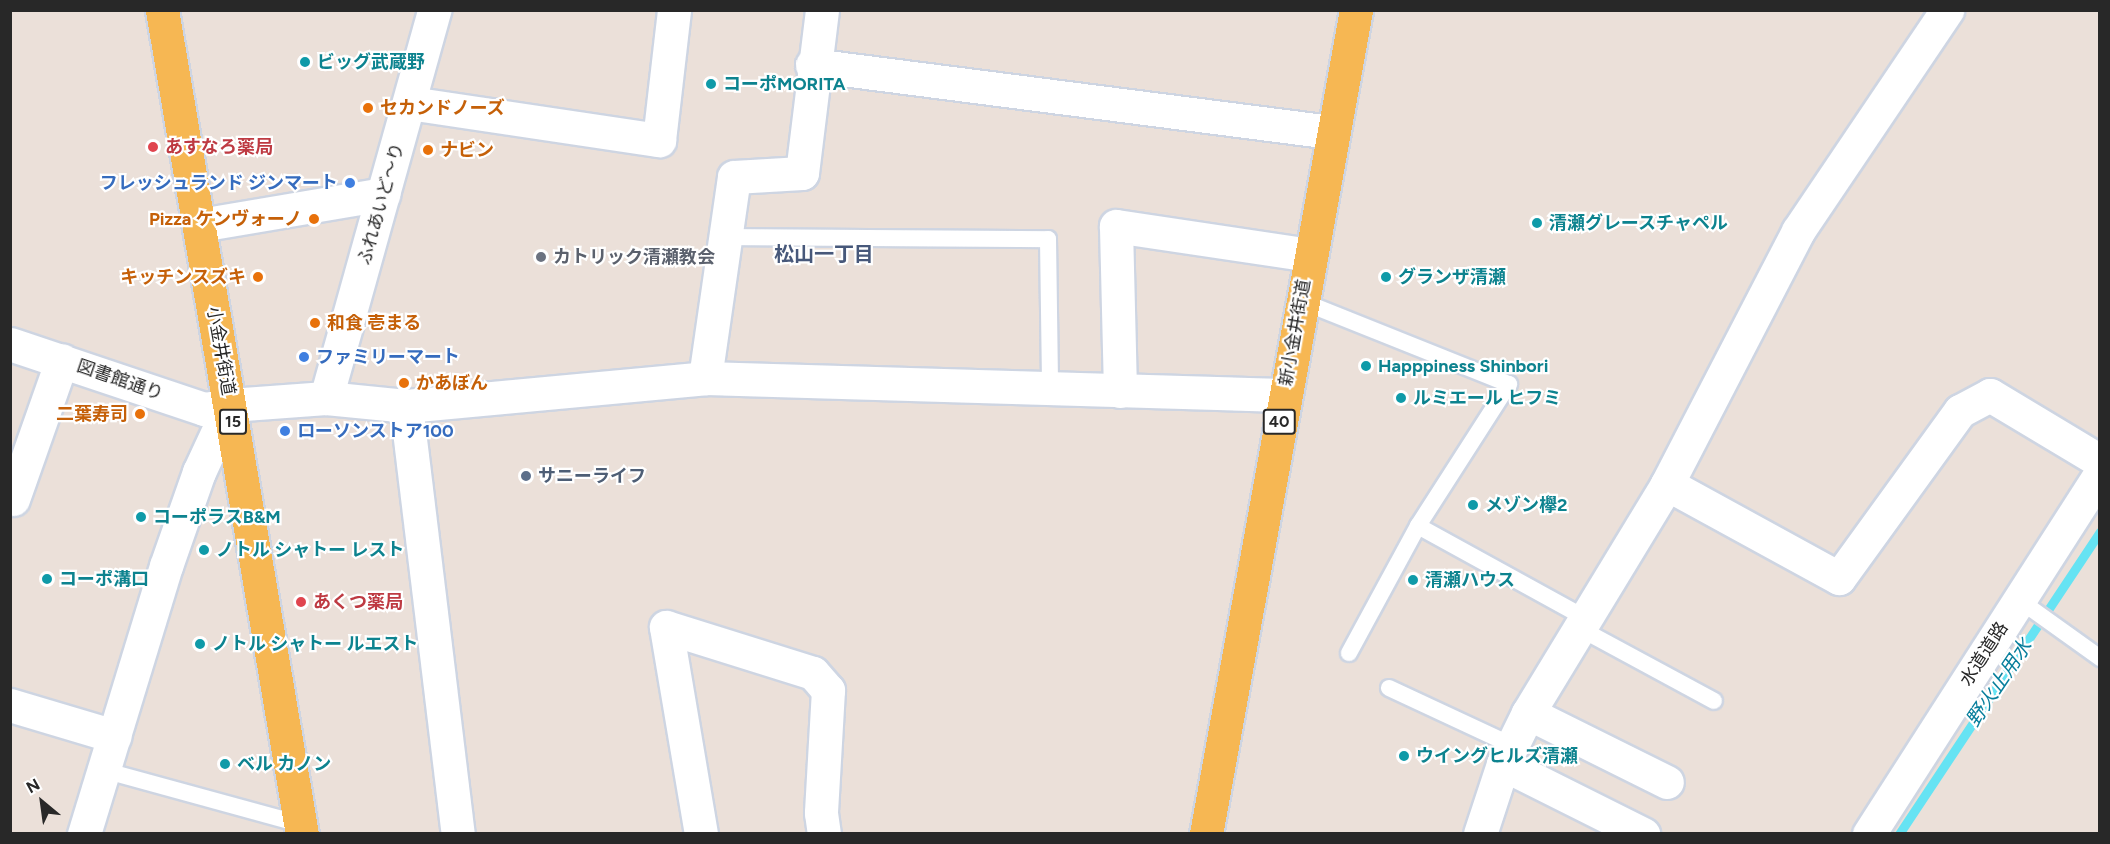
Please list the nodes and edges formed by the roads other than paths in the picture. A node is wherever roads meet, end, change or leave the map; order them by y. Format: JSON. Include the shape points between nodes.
{"nodes":[{"id":1,"x":162,"y":10,"type":"edge"},
{"id":2,"x":674,"y":10,"type":"edge"},
{"id":3,"x":822,"y":10,"type":"edge"},
{"id":4,"x":1356,"y":10,"type":"edge"},
{"id":5,"x":1947,"y":10,"type":"edge"},
{"id":6,"x":432,"y":11,"type":"edge"},
{"id":7,"x":812,"y":65,"type":"junction"},
{"id":8,"x":411,"y":104,"type":"junction"},
{"id":9,"x":1331,"y":132,"type":"junction"},
{"id":10,"x":383,"y":195,"type":"junction"},
{"id":11,"x":200,"y":225,"type":"junction"},
{"id":12,"x":725,"y":237,"type":"junction"},
{"id":13,"x":1309,"y":255,"type":"junction"},
{"id":14,"x":1301,"y":301,"type":"junction"},
{"id":15,"x":10,"y":344,"type":"edge"},
{"id":16,"x":62,"y":360,"type":"junction"},
{"id":17,"x":705,"y":378,"type":"junction"},
{"id":18,"x":1050,"y":388,"type":"junction"},
{"id":19,"x":1120,"y":391,"type":"junction"},
{"id":20,"x":1283,"y":395,"type":"junction"},
{"id":21,"x":326,"y":398,"type":"junction"},
{"id":22,"x":230,"y":405,"type":"junction"},
{"id":23,"x":406,"y":406,"type":"junction"},
{"id":24,"x":2100,"y":461,"type":"edge"},
{"id":25,"x":2100,"y":474,"type":"edge"},
{"id":26,"x":1667,"y":484,"type":"junction"},
{"id":27,"x":11,"y":501,"type":"edge"},
{"id":28,"x":1418,"y":526,"type":"junction"},
{"id":29,"x":2022,"y":602,"type":"junction"},
{"id":30,"x":1584,"y":624,"type":"junction"},
{"id":31,"x":1349,"y":653,"type":"dead end"},
{"id":32,"x":2100,"y":658,"type":"edge"},
{"id":33,"x":1389,"y":688,"type":"dead end"},
{"id":34,"x":1714,"y":701,"type":"dead end"},
{"id":35,"x":10,"y":705,"type":"edge"},
{"id":36,"x":1528,"y":713,"type":"junction"},
{"id":37,"x":114,"y":736,"type":"junction"},
{"id":38,"x":1507,"y":755,"type":"junction"},
{"id":39,"x":103,"y":770,"type":"junction"},
{"id":40,"x":1667,"y":782,"type":"dead end"},
{"id":41,"x":301,"y":829,"type":"edge"},
{"id":42,"x":84,"y":834,"type":"edge"},
{"id":43,"x":458,"y":834,"type":"edge"},
{"id":44,"x":701,"y":834,"type":"edge"},
{"id":45,"x":824,"y":834,"type":"edge"},
{"id":46,"x":1206,"y":834,"type":"edge"},
{"id":47,"x":1480,"y":834,"type":"edge"},
{"id":48,"x":1643,"y":834,"type":"edge"},
{"id":49,"x":1869,"y":834,"type":"edge"}],
"edges":[{"from":1,"to":11,"type":"main road","name":"小金井街道","number":"15"},
{"from":2,"to":8,"type":"street","via":[[659,140]]},
{"from":3,"to":7,"type":"street"},
{"from":4,"to":9,"type":"main road","name":"新小金井街道","number":"40"},
{"from":5,"to":26,"type":"street","via":[[1798,231]]},
{"from":6,"to":8,"type":"street","name":"ふれあいど～り"},
{"from":7,"to":9,"type":"street"},
{"from":7,"to":12,"type":"street","via":[[802,173],[734,177]]},
{"from":8,"to":10,"type":"street","name":"ふれあいど～り"},
{"from":9,"to":13,"type":"main road","name":"新小金井街道","number":"40"},
{"from":10,"to":11,"type":"street"},
{"from":10,"to":21,"type":"street","name":"ふれあいど～り"},
{"from":11,"to":22,"type":"main road","name":"小金井街道","number":"15"},
{"from":12,"to":17,"type":"street"},
{"from":12,"to":18,"type":"lane","via":[[1048,240]]},
{"from":13,"to":14,"type":"main road","name":"新小金井街道","number":"40"},
{"from":13,"to":19,"type":"street","via":[[1116,226]]},
{"from":14,"to":20,"type":"main road","name":"新小金井街道","number":"40"},
{"from":14,"to":28,"type":"lane","via":[[1509,384]]},
{"from":15,"to":16,"type":"street","name":"図書館通り"},
{"from":16,"to":22,"type":"street","name":"図書館通り","via":[[204,409]]},
{"from":16,"to":27,"type":"street"},
{"from":17,"to":18,"type":"street","name":"図書館通り"},
{"from":17,"to":23,"type":"street","name":"図書館通り"},
{"from":18,"to":19,"type":"street","name":"図書館通り"},
{"from":19,"to":20,"type":"street","name":"図書館通り"},
{"from":20,"to":46,"type":"main road","name":"新小金井街道","number":"40"},
{"from":21,"to":22,"type":"street","name":"図書館通り"},
{"from":21,"to":23,"type":"street","name":"図書館通り"},
{"from":22,"to":37,"type":"street","via":[[199,472]]},
{"from":22,"to":41,"type":"main road","name":"小金井街道","number":"15"},
{"from":23,"to":43,"type":"street"},
{"from":24,"to":26,"type":"street","via":[[1990,395],[1960,411],[1839,578]]},
{"from":25,"to":29,"type":"street","name":"水道道路"},
{"from":26,"to":30,"type":"street"},
{"from":28,"to":30,"type":"lane"},
{"from":28,"to":31,"type":"lane"},
{"from":29,"to":32,"type":"lane"},
{"from":29,"to":49,"type":"street","name":"水道道路"},
{"from":30,"to":34,"type":"lane"},
{"from":30,"to":36,"type":"street"},
{"from":33,"to":38,"type":"lane"},
{"from":35,"to":37,"type":"street"},
{"from":36,"to":38,"type":"street"},
{"from":36,"to":40,"type":"street"},
{"from":37,"to":39,"type":"street"},
{"from":38,"to":47,"type":"street"},
{"from":38,"to":48,"type":"street"},
{"from":39,"to":41,"type":"lane"},
{"from":39,"to":42,"type":"street"},
{"from":44,"to":45,"type":"street","via":[[666,627],[813,673],[828,690],[821,813]]}]}
